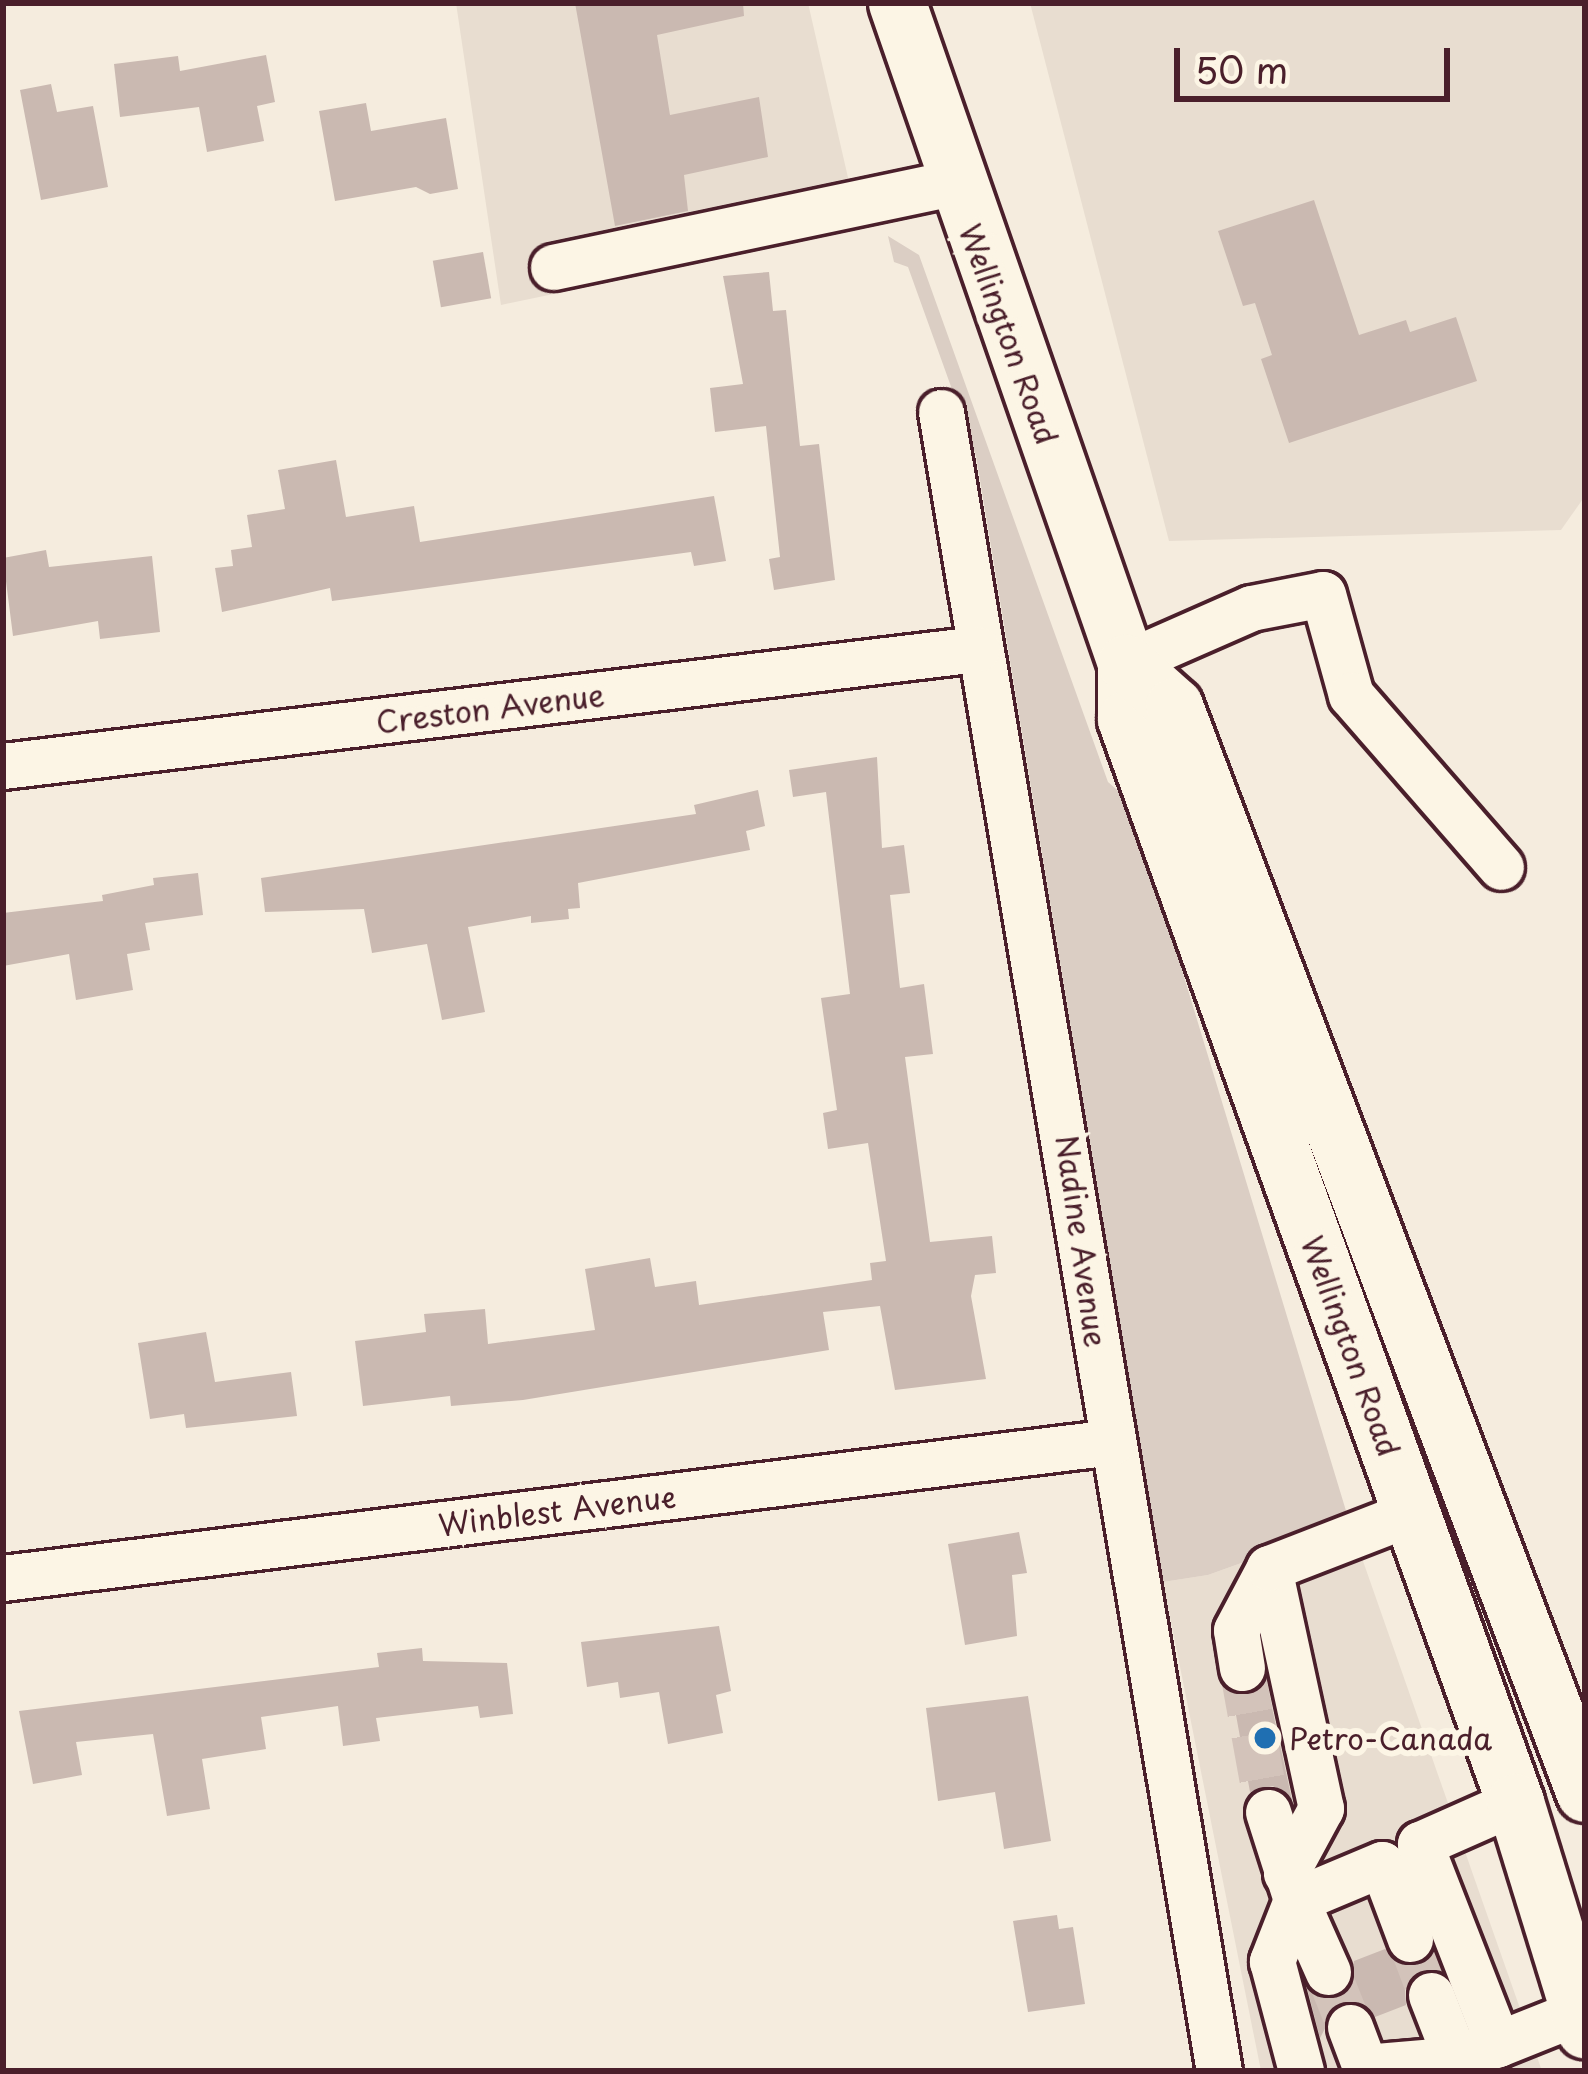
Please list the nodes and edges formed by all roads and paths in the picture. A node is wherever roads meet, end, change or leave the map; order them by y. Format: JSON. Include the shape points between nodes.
{"nodes":[{"id":1,"x":897,"y":3,"type":"edge"},
{"id":2,"x":955,"y":182,"type":"junction"},
{"id":3,"x":553,"y":267,"type":"dead end"},
{"id":4,"x":941,"y":412,"type":"dead end"},
{"id":5,"x":976,"y":649,"type":"junction"},
{"id":6,"x":1126,"y":663,"type":"junction"},
{"id":7,"x":3,"y":766,"type":"edge"},
{"id":8,"x":1501,"y":868,"type":"dead end"},
{"id":9,"x":1112,"y":1442,"type":"junction"},
{"id":10,"x":1411,"y":1513,"type":"junction"},
{"id":11,"x":1269,"y":1568,"type":"junction"},
{"id":12,"x":3,"y":1578,"type":"edge"},
{"id":13,"x":1242,"y":1668,"type":"tunnel mouth"},
{"id":14,"x":1585,"y":1793,"type":"edge"},
{"id":15,"x":1515,"y":1802,"type":"junction"},
{"id":16,"x":1268,"y":1812,"type":"tunnel mouth"},
{"id":17,"x":1401,"y":1854,"type":"junction"},
{"id":18,"x":1291,"y":1887,"type":"junction"},
{"id":19,"x":1410,"y":1939,"type":"tunnel mouth"},
{"id":20,"x":1328,"y":1972,"type":"tunnel mouth"},
{"id":21,"x":1431,"y":1995,"type":"tunnel mouth"},
{"id":22,"x":1576,"y":2033,"type":"edge"},
{"id":23,"x":1477,"y":2052,"type":"junction"},
{"id":24,"x":1354,"y":2059,"type":"edge"},
{"id":25,"x":1219,"y":2071,"type":"edge"},
{"id":26,"x":1301,"y":2071,"type":"edge"}],
"edges":[{"from":1,"to":2,"type":"main road","name":"Wellington Road"},
{"from":2,"to":3,"type":"street"},
{"from":2,"to":6,"type":"main road","name":"Wellington Road"},
{"from":4,"to":5,"type":"street","name":"Nadine Avenue"},
{"from":5,"to":7,"type":"street","name":"Creston Avenue"},
{"from":5,"to":9,"type":"street","name":"Nadine Avenue","via":[[1049,1021]]},
{"from":6,"to":8,"type":"street","via":[[1251,608],[1323,594],[1351,695]]},
{"from":6,"to":10,"type":"main road","name":"Wellington Road","via":[[1126,719]]},
{"from":6,"to":14,"type":"main road","name":"Wellington Road","via":[[1174,706]]},
{"from":9,"to":12,"type":"street","name":"Winblest Avenue"},
{"from":9,"to":25,"type":"street","name":"Nadine Avenue"},
{"from":10,"to":11,"type":"street"},
{"from":10,"to":15,"type":"main road","name":"Wellington Road"},
{"from":11,"to":13,"type":"street","via":[[1236,1630]]},
{"from":11,"to":18,"type":"street","via":[[1321,1808]]},
{"from":15,"to":17,"type":"street"},
{"from":15,"to":22,"type":"main road","name":"Wellington Road"},
{"from":16,"to":18,"type":"street"},
{"from":17,"to":18,"type":"street"},
{"from":17,"to":19,"type":"street"},
{"from":17,"to":23,"type":"street"},
{"from":18,"to":20,"type":"street"},
{"from":18,"to":26,"type":"street","via":[[1272,1961]]},
{"from":21,"to":23,"type":"street"},
{"from":22,"to":23,"type":"street"},
{"from":23,"to":24,"type":"street"}]}
